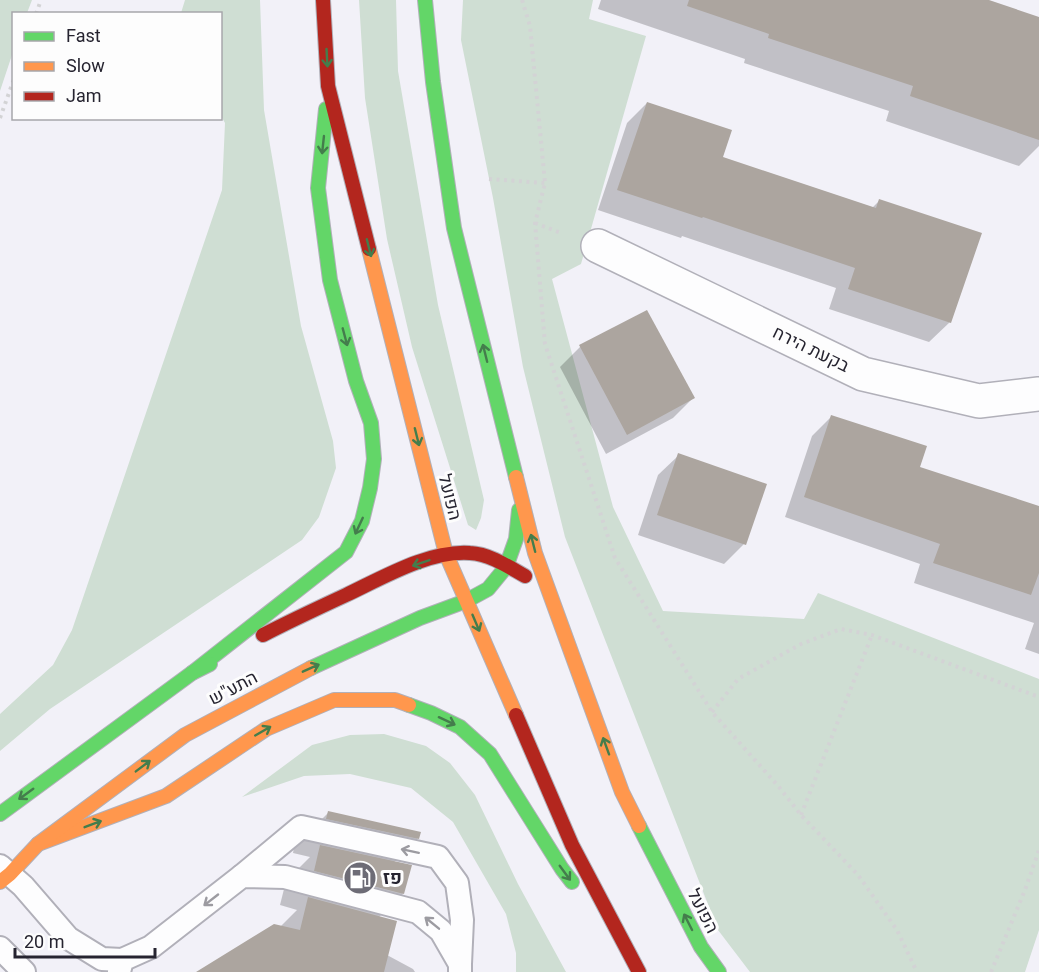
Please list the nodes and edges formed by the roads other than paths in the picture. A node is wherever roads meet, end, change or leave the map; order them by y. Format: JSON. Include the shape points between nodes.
{"nodes":[{"id":1,"x":323,"y":0,"type":"edge"},
{"id":2,"x":425,"y":0,"type":"edge"},
{"id":3,"x":328,"y":86,"type":"junction"},
{"id":4,"x":598,"y":246,"type":"dead end"},
{"id":5,"x":1039,"y":394,"type":"edge"},
{"id":6,"x":521,"y":493,"type":"junction"},
{"id":7,"x":446,"y":554,"type":"junction"},
{"id":8,"x":506,"y":567,"type":"junction"},
{"id":9,"x":551,"y":595,"type":"junction"},
{"id":10,"x":466,"y":601,"type":"junction"},
{"id":11,"x":192,"y":673,"type":"junction"},
{"id":12,"x":0,"y":814,"type":"edge"},
{"id":13,"x":38,"y":844,"type":"junction"},
{"id":14,"x":3,"y":874,"type":"edge"},
{"id":15,"x":242,"y":876,"type":"junction"},
{"id":16,"x":44,"y":909,"type":"junction"},
{"id":17,"x":0,"y":948,"type":"edge"},
{"id":18,"x":121,"y":966,"type":"edge"},
{"id":19,"x":460,"y":968,"type":"edge"},
{"id":20,"x":24,"y":972,"type":"edge"},
{"id":21,"x":639,"y":972,"type":"edge"},
{"id":22,"x":719,"y":972,"type":"edge"}],
"edges":[{"from":1,"to":3,"type":"main road","name":"הפועל","one_way":true},
{"from":6,"to":2,"type":"main road","name":"הפועל","one_way":true,"via":[[454,228]]},
{"from":3,"to":7,"type":"main road","name":"הפועל","one_way":true},
{"from":3,"to":11,"type":"main road","one_way":true,"via":[[318,188],[330,280],[371,423],[374,459],[363,521],[345,552]]},
{"from":4,"to":5,"type":"street","name":"בקעת הירח","via":[[863,374],[978,402]]},
{"from":6,"to":8,"type":"main road","name":"התע\"ש","via":[[516,539]]},
{"from":9,"to":6,"type":"main road","name":"הפועל","one_way":true,"via":[[535,553]]},
{"from":7,"to":8,"type":"main road","name":"התע\"ש","via":[[473,553]]},
{"from":7,"to":10,"type":"main road","name":"הפועל"},
{"from":7,"to":11,"type":"main road","name":"התע\"ש","one_way":true,"via":[[364,586]]},
{"from":8,"to":9,"type":"main road","name":"התע\"ש","via":[[535,581]]},
{"from":8,"to":10,"type":"main road","name":"התע\"ש","via":[[489,589]]},
{"from":22,"to":9,"type":"main road","name":"הפועל","one_way":true,"via":[[701,947],[622,792]]},
{"from":13,"to":10,"type":"main road","name":"התע\"ש","one_way":true,"via":[[185,735],[300,673]]},
{"from":10,"to":21,"type":"main road","name":"הפועל","one_way":true,"via":[[572,845]]},
{"from":11,"to":12,"type":"main road","name":"התע\"ש","one_way":true},
{"from":13,"to":14,"type":"main road","name":"התע\"ש"},
{"from":13,"to":16,"type":"lane","via":[[28,871]]},
{"from":13,"to":21,"type":"main road","one_way":true,"via":[[166,796],[266,729],[334,700],[395,700],[460,727],[490,753],[562,869]]},
{"from":14,"to":16,"type":"lane","via":[[23,886]]},
{"from":15,"to":18,"type":"lane","one_way":true},
{"from":19,"to":15,"type":"lane","one_way":true,"via":[[441,931],[418,912],[285,877]]},
{"from":19,"to":15,"type":"lane","one_way":true,"via":[[462,920],[457,882],[438,857],[301,827]]},
{"from":16,"to":18,"type":"lane","via":[[68,938]]},
{"from":17,"to":20,"type":"lane"}]}
